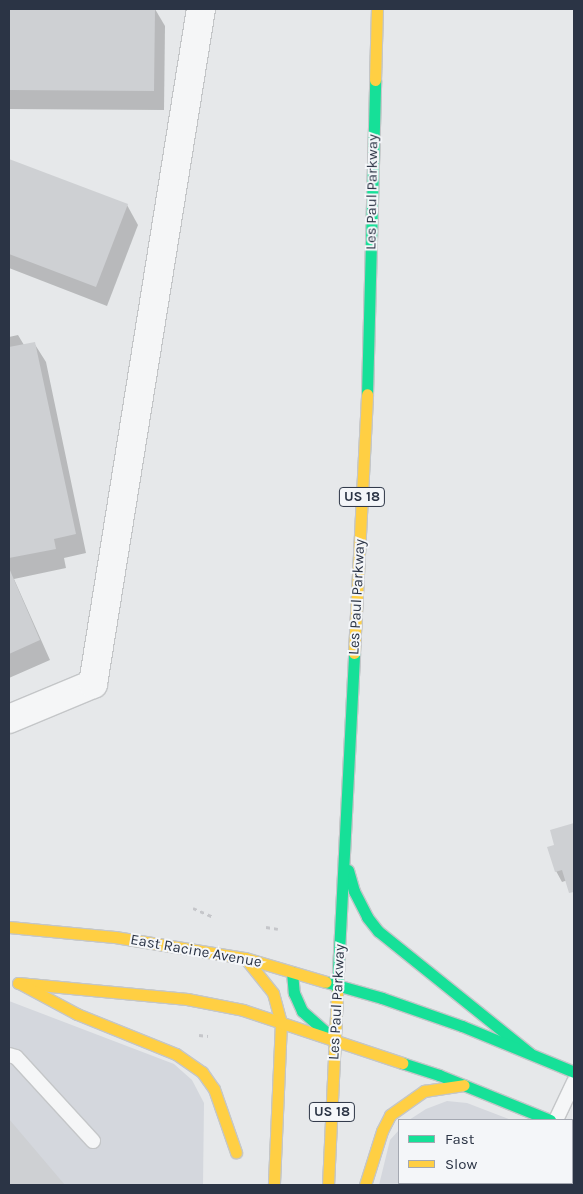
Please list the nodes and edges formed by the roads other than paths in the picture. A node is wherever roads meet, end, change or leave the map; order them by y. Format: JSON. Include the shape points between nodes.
{"nodes":[{"id":1,"x":201,"y":9,"type":"edge"},
{"id":2,"x":377,"y":9,"type":"edge"},
{"id":3,"x":9,"y":719,"type":"edge"},
{"id":4,"x":344,"y":854,"type":"junction"},
{"id":5,"x":9,"y":927,"type":"edge"},
{"id":6,"x":245,"y":958,"type":"junction"},
{"id":7,"x":292,"y":972,"type":"junction"},
{"id":8,"x":14,"y":983,"type":"edge"},
{"id":9,"x":338,"y":985,"type":"junction"},
{"id":10,"x":281,"y":1022,"type":"junction"},
{"id":11,"x":335,"y":1040,"type":"junction"},
{"id":12,"x":530,"y":1053,"type":"junction"},
{"id":13,"x":9,"y":1055,"type":"edge"},
{"id":14,"x":574,"y":1072,"type":"edge"},
{"id":15,"x":574,"y":1082,"type":"edge"},
{"id":16,"x":464,"y":1086,"type":"junction"},
{"id":17,"x":547,"y":1119,"type":"edge"},
{"id":18,"x":556,"y":1119,"type":"edge"},
{"id":19,"x":93,"y":1141,"type":"dead end"},
{"id":20,"x":236,"y":1152,"type":"dead end"},
{"id":21,"x":274,"y":1185,"type":"edge"},
{"id":22,"x":328,"y":1185,"type":"edge"},
{"id":23,"x":366,"y":1185,"type":"edge"}],
"edges":[{"from":1,"to":3,"type":"street","via":[[92,684]]},
{"from":2,"to":4,"type":"main road","name":"Les Paul Parkway","number":"US 18","via":[[368,369]]},
{"from":4,"to":9,"type":"main road","name":"Les Paul Parkway","number":"US 18"},
{"from":4,"to":12,"type":"main road","via":[[354,891],[366,917],[378,931]]},
{"from":5,"to":6,"type":"main road","name":"East Racine Avenue","via":[[115,937]]},
{"from":6,"to":7,"type":"main road","name":"East Racine Avenue"},
{"from":6,"to":10,"type":"main road","via":[[274,993]]},
{"from":7,"to":9,"type":"main road","name":"East Racine Avenue"},
{"from":7,"to":11,"type":"main road","via":[[294,993],[302,1010]]},
{"from":8,"to":10,"type":"main road","via":[[187,999],[243,1010]]},
{"from":8,"to":20,"type":"main road","via":[[77,1014],[176,1054],[202,1072],[214,1089]]},
{"from":9,"to":11,"type":"main road","name":"Les Paul Parkway","number":"US 18"},
{"from":9,"to":12,"type":"main road","name":"East Racine Avenue","via":[[462,1026]]},
{"from":10,"to":11,"type":"main road"},
{"from":10,"to":21,"type":"main road"},
{"from":11,"to":16,"type":"main road"},
{"from":11,"to":22,"type":"main road","name":"Les Paul Parkway","number":"US 18"},
{"from":12,"to":14,"type":"main road","name":"East Racine Avenue"},
{"from":13,"to":19,"type":"lane","via":[[16,1057]]},
{"from":15,"to":18,"type":"lane"},
{"from":16,"to":17,"type":"main road"},
{"from":16,"to":23,"type":"main road","via":[[424,1091],[390,1115]]}]}
